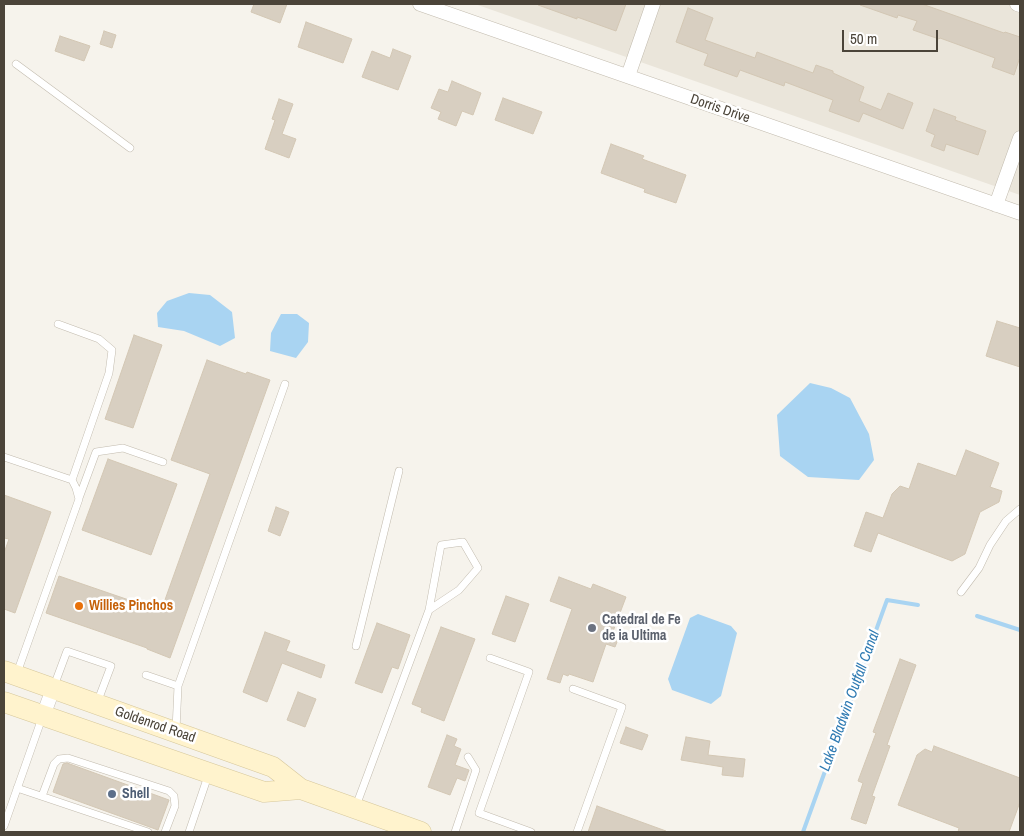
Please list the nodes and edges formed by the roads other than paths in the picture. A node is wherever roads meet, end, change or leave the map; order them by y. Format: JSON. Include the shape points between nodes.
{"nodes":[{"id":1,"x":420,"y":4,"type":"edge"},
{"id":2,"x":653,"y":4,"type":"edge"},
{"id":3,"x":1017,"y":4,"type":"edge"},
{"id":4,"x":1020,"y":5,"type":"edge"},
{"id":5,"x":16,"y":64,"type":"dead end"},
{"id":6,"x":628,"y":76,"type":"junction"},
{"id":7,"x":1020,"y":138,"type":"edge"},
{"id":8,"x":130,"y":148,"type":"dead end"},
{"id":9,"x":996,"y":205,"type":"junction"},
{"id":10,"x":1020,"y":213,"type":"edge"},
{"id":11,"x":58,"y":324,"type":"dead end"},
{"id":12,"x":285,"y":384,"type":"dead end"},
{"id":13,"x":4,"y":458,"type":"edge"},
{"id":14,"x":163,"y":462,"type":"dead end"},
{"id":15,"x":400,"y":471,"type":"dead end"},
{"id":16,"x":72,"y":480,"type":"junction"},
{"id":17,"x":79,"y":499,"type":"junction"},
{"id":18,"x":1020,"y":509,"type":"edge"},
{"id":19,"x":961,"y":592,"type":"dead end"},
{"id":20,"x":429,"y":610,"type":"junction"},
{"id":21,"x":356,"y":646,"type":"dead end"},
{"id":22,"x":490,"y":658,"type":"dead end"},
{"id":23,"x":10,"y":673,"type":"edge"},
{"id":24,"x":146,"y":675,"type":"dead end"},
{"id":25,"x":178,"y":686,"type":"junction"},
{"id":26,"x":53,"y":689,"type":"junction"},
{"id":27,"x":573,"y":689,"type":"dead end"},
{"id":28,"x":4,"y":702,"type":"edge"},
{"id":29,"x":97,"y":704,"type":"junction"},
{"id":30,"x":43,"y":716,"type":"junction"},
{"id":31,"x":176,"y":732,"type":"junction"},
{"id":32,"x":468,"y":757,"type":"dead end"},
{"id":33,"x":209,"y":773,"type":"junction"},
{"id":34,"x":17,"y":788,"type":"junction"},
{"id":35,"x":301,"y":789,"type":"junction"},
{"id":36,"x":42,"y":796,"type":"junction"},
{"id":37,"x":355,"y":809,"type":"junction"},
{"id":38,"x":4,"y":826,"type":"edge"},
{"id":39,"x":148,"y":832,"type":"edge"},
{"id":40,"x":165,"y":832,"type":"edge"},
{"id":41,"x":188,"y":832,"type":"edge"},
{"id":42,"x":421,"y":832,"type":"edge"},
{"id":43,"x":454,"y":832,"type":"edge"},
{"id":44,"x":531,"y":832,"type":"edge"},
{"id":45,"x":577,"y":832,"type":"edge"}],
"edges":[{"from":1,"to":6,"type":"street","name":"Dorris Drive"},
{"from":2,"to":6,"type":"street"},
{"from":3,"to":4,"type":"street"},
{"from":5,"to":8,"type":"lane"},
{"from":6,"to":9,"type":"street","name":"Dorris Drive"},
{"from":7,"to":9,"type":"street"},
{"from":9,"to":10,"type":"street","name":"Dorris Drive"},
{"from":11,"to":16,"type":"lane","via":[[99,339],[112,350],[110,373]]},
{"from":12,"to":25,"type":"lane"},
{"from":13,"to":16,"type":"lane"},
{"from":14,"to":17,"type":"lane","via":[[123,448],[96,452]]},
{"from":15,"to":21,"type":"lane"},
{"from":16,"to":17,"type":"lane"},
{"from":17,"to":23,"type":"lane"},
{"from":18,"to":19,"type":"lane","via":[[1006,522]]},
{"from":20,"to":20,"type":"lane","via":[[459,590],[478,568],[463,542],[441,545]]},
{"from":20,"to":37,"type":"lane"},
{"from":22,"to":44,"type":"lane","via":[[529,672],[479,813]]},
{"from":23,"to":26,"type":"main road","name":"Goldenrod Road"},
{"from":24,"to":25,"type":"lane"},
{"from":25,"to":31,"type":"lane"},
{"from":26,"to":29,"type":"main road","name":"Goldenrod Road"},
{"from":26,"to":29,"type":"lane","via":[[67,650],[111,666]]},
{"from":26,"to":30,"type":"street"},
{"from":27,"to":45,"type":"lane","via":[[622,707]]},
{"from":28,"to":30,"type":"main road","name":"Goldenrod Road"},
{"from":29,"to":31,"type":"main road","name":"Goldenrod Road"},
{"from":30,"to":33,"type":"main road","name":"Goldenrod Road"},
{"from":30,"to":34,"type":"lane"},
{"from":31,"to":35,"type":"main road","name":"Goldenrod Road","via":[[273,767]]},
{"from":32,"to":43,"type":"lane","via":[[476,770]]},
{"from":33,"to":35,"type":"main road","name":"Goldenrod Road","via":[[264,792]]},
{"from":33,"to":41,"type":"lane"},
{"from":34,"to":36,"type":"lane"},
{"from":34,"to":38,"type":"lane"},
{"from":35,"to":37,"type":"main road","name":"Goldenrod Road"},
{"from":36,"to":39,"type":"lane"},
{"from":36,"to":40,"type":"lane","via":[[54,764],[59,759],[68,758],[169,791],[174,796],[174,806]]},
{"from":37,"to":42,"type":"main road","name":"Goldenrod Road"}]}
